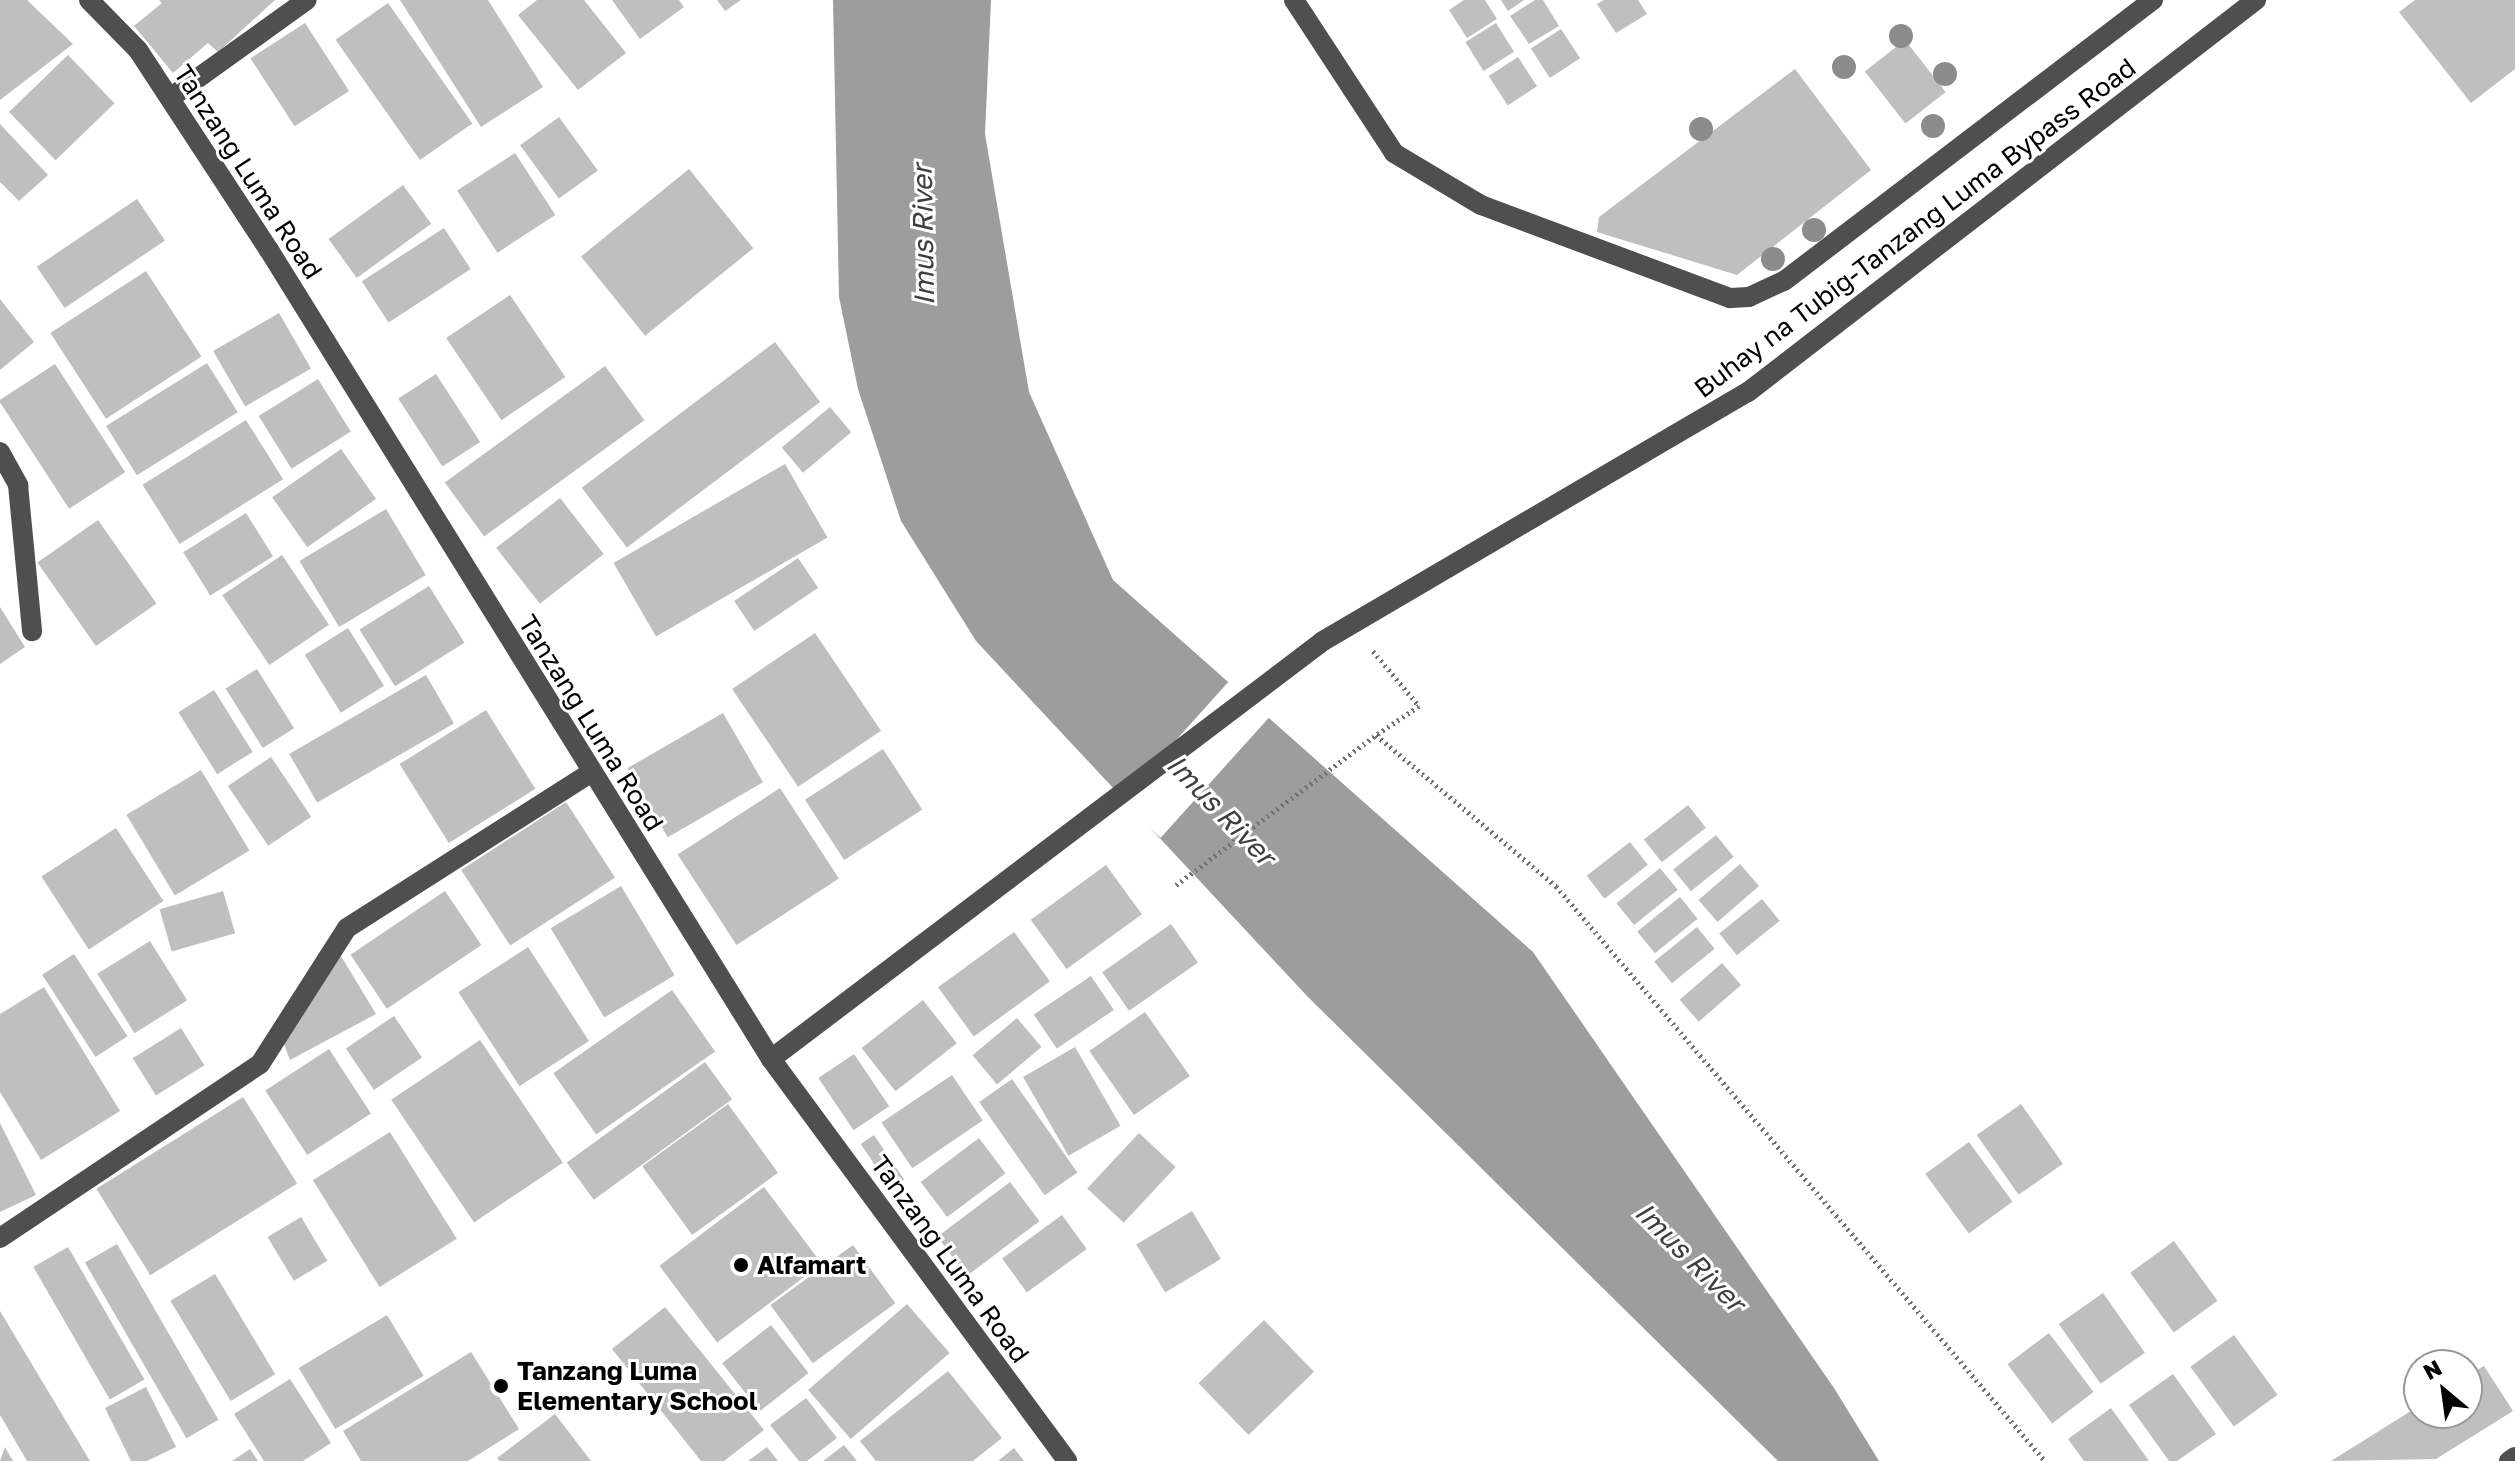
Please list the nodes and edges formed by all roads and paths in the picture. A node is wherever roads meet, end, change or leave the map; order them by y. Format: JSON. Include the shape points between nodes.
{"nodes":[{"id":1,"x":89,"y":0,"type":"edge"},
{"id":2,"x":307,"y":0,"type":"edge"},
{"id":3,"x":1294,"y":0,"type":"edge"},
{"id":4,"x":2153,"y":0,"type":"edge"},
{"id":5,"x":2256,"y":0,"type":"edge"},
{"id":6,"x":170,"y":98,"type":"junction"},
{"id":7,"x":0,"y":452,"type":"edge"},
{"id":8,"x":1349,"y":623,"type":"junction"},
{"id":9,"x":32,"y":631,"type":"dead end"},
{"id":10,"x":1376,"y":735,"type":"junction"},
{"id":11,"x":590,"y":773,"type":"junction"},
{"id":12,"x":1176,"y":885,"type":"dead end"},
{"id":13,"x":771,"y":1059,"type":"junction"},
{"id":14,"x":0,"y":1238,"type":"edge"},
{"id":15,"x":2515,"y":1457,"type":"edge"},
{"id":16,"x":1067,"y":1461,"type":"edge"},
{"id":17,"x":2045,"y":1461,"type":"edge"},
{"id":18,"x":2509,"y":1461,"type":"edge"}],
"edges":[{"from":1,"to":6,"type":"street","name":"Tanzang Luma Road","via":[[138,50]]},
{"from":2,"to":6,"type":"street"},
{"from":3,"to":4,"type":"street","via":[[1394,153],[1481,205],[1730,298],[1758,294],[1784,281]]},
{"from":5,"to":8,"type":"street","name":"Buhay na Tubig-Tanzang Luma Bypass Road","via":[[1748,392]]},
{"from":6,"to":11,"type":"street","name":"Tanzang Luma Road"},
{"from":7,"to":9,"type":"street","via":[[18,485]]},
{"from":8,"to":10,"type":"path","via":[[1419,706]]},
{"from":8,"to":13,"type":"street","name":"Buhay na Tubig-Tanzang Luma Bypass Road"},
{"from":10,"to":12,"type":"path"},
{"from":10,"to":17,"type":"path","via":[[1556,886]]},
{"from":11,"to":13,"type":"street","name":"Tanzang Luma Road"},
{"from":11,"to":14,"type":"street","via":[[347,928],[260,1064]]},
{"from":13,"to":16,"type":"street","name":"Tanzang Luma Road"},
{"from":15,"to":18,"type":"street"}]}
